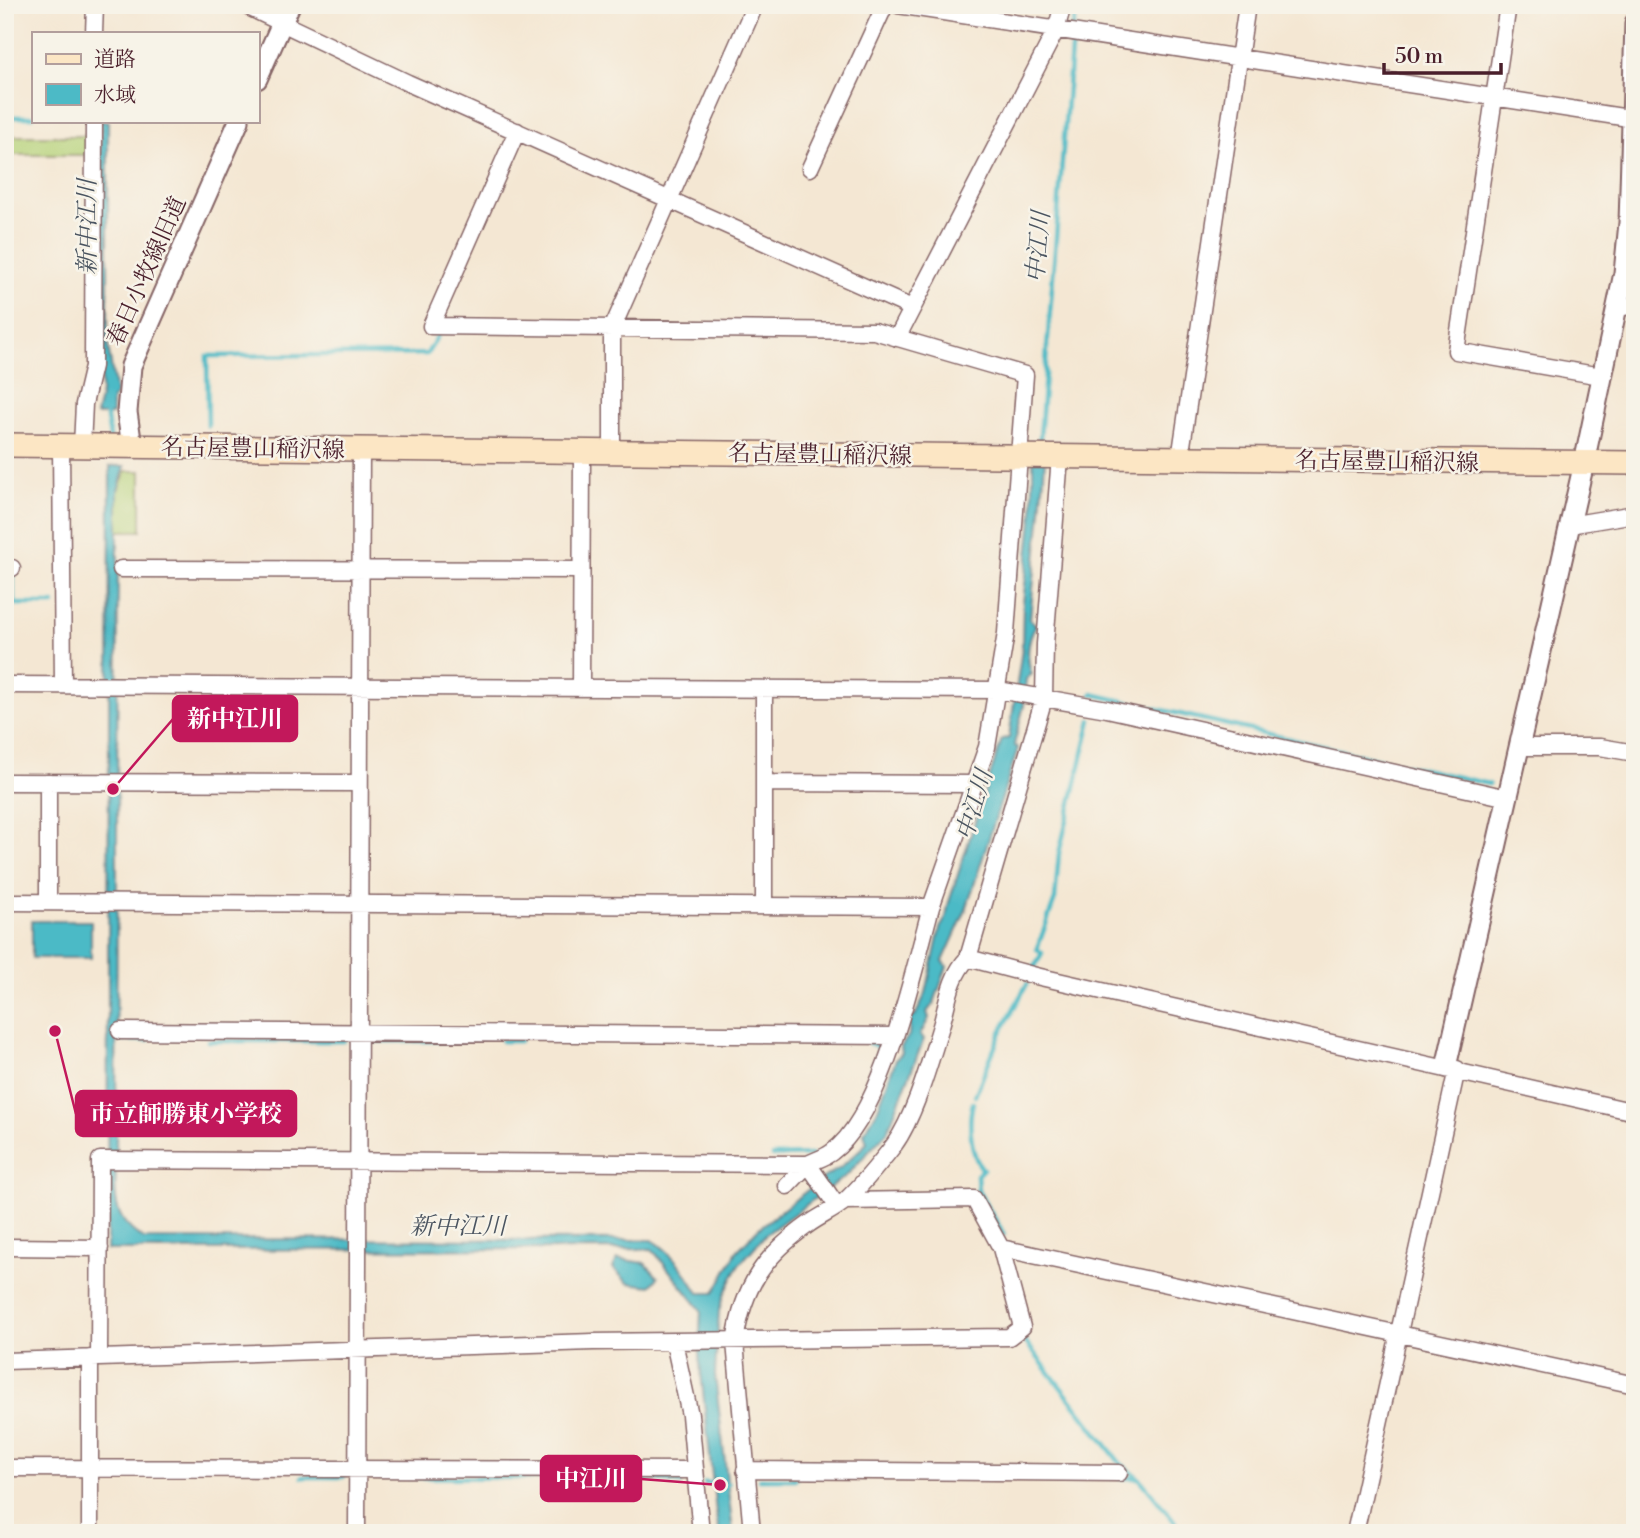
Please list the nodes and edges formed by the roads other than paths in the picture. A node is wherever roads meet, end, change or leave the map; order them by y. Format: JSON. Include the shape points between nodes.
{"nodes":[{"id":1,"x":94,"y":5,"type":"edge"},
{"id":2,"x":244,"y":5,"type":"edge"},
{"id":3,"x":755,"y":5,"type":"edge"},
{"id":4,"x":885,"y":5,"type":"edge"},
{"id":5,"x":898,"y":5,"type":"edge"},
{"id":6,"x":1063,"y":5,"type":"edge"},
{"id":7,"x":1247,"y":5,"type":"edge"},
{"id":8,"x":1508,"y":5,"type":"edge"},
{"id":9,"x":286,"y":14,"type":"edge"},
{"id":10,"x":1635,"y":23,"type":"edge"},
{"id":11,"x":1056,"y":30,"type":"junction"},
{"id":12,"x":94,"y":32,"type":"edge"},
{"id":13,"x":1239,"y":59,"type":"junction"},
{"id":14,"x":259,"y":75,"type":"edge"},
{"id":15,"x":1493,"y":97,"type":"junction"},
{"id":16,"x":1633,"y":118,"type":"edge"},
{"id":17,"x":94,"y":122,"type":"edge"},
{"id":18,"x":239,"y":122,"type":"edge"},
{"id":19,"x":517,"y":131,"type":"junction"},
{"id":20,"x":810,"y":168,"type":"dead end"},
{"id":21,"x":669,"y":199,"type":"junction"},
{"id":22,"x":1627,"y":306,"type":"edge"},
{"id":23,"x":912,"y":308,"type":"junction"},
{"id":24,"x":612,"y":328,"type":"junction"},
{"id":25,"x":897,"y":338,"type":"junction"},
{"id":26,"x":1601,"y":376,"type":"junction"},
{"id":27,"x":5,"y":445,"type":"edge"},
{"id":28,"x":80,"y":446,"type":"junction"},
{"id":29,"x":129,"y":447,"type":"junction"},
{"id":30,"x":361,"y":449,"type":"junction"},
{"id":31,"x":612,"y":452,"type":"junction"},
{"id":32,"x":582,"y":453,"type":"junction"},
{"id":33,"x":1019,"y":456,"type":"junction"},
{"id":34,"x":1059,"y":457,"type":"junction"},
{"id":35,"x":1180,"y":459,"type":"junction"},
{"id":36,"x":1584,"y":463,"type":"junction"},
{"id":37,"x":1635,"y":463,"type":"edge"},
{"id":38,"x":1635,"y":514,"type":"edge"},
{"id":39,"x":1569,"y":525,"type":"junction"},
{"id":40,"x":121,"y":569,"type":"dead end"},
{"id":41,"x":360,"y":569,"type":"junction"},
{"id":42,"x":581,"y":570,"type":"junction"},
{"id":43,"x":5,"y":685,"type":"edge"},
{"id":44,"x":63,"y":685,"type":"junction"},
{"id":45,"x":360,"y":688,"type":"junction"},
{"id":46,"x":581,"y":688,"type":"junction"},
{"id":47,"x":764,"y":689,"type":"junction"},
{"id":48,"x":997,"y":690,"type":"junction"},
{"id":49,"x":1040,"y":697,"type":"junction"},
{"id":50,"x":1520,"y":747,"type":"junction"},
{"id":51,"x":1635,"y":753,"type":"edge"},
{"id":52,"x":5,"y":782,"type":"edge"},
{"id":53,"x":48,"y":782,"type":"junction"},
{"id":54,"x":359,"y":783,"type":"junction"},
{"id":55,"x":764,"y":783,"type":"junction"},
{"id":56,"x":975,"y":783,"type":"junction"},
{"id":57,"x":1508,"y":798,"type":"junction"},
{"id":58,"x":5,"y":902,"type":"edge"},
{"id":59,"x":48,"y":902,"type":"junction"},
{"id":60,"x":359,"y":903,"type":"junction"},
{"id":61,"x":764,"y":906,"type":"junction"},
{"id":62,"x":931,"y":907,"type":"junction"},
{"id":63,"x":968,"y":958,"type":"junction"},
{"id":64,"x":120,"y":1031,"type":"dead end"},
{"id":65,"x":358,"y":1033,"type":"junction"},
{"id":66,"x":894,"y":1036,"type":"junction"},
{"id":67,"x":1452,"y":1068,"type":"junction"},
{"id":68,"x":1635,"y":1112,"type":"edge"},
{"id":69,"x":359,"y":1160,"type":"junction"},
{"id":70,"x":810,"y":1167,"type":"junction"},
{"id":71,"x":788,"y":1186,"type":"dead end"},
{"id":72,"x":839,"y":1203,"type":"junction"},
{"id":73,"x":5,"y":1247,"type":"edge"},
{"id":74,"x":100,"y":1248,"type":"junction"},
{"id":75,"x":1001,"y":1248,"type":"junction"},
{"id":76,"x":1397,"y":1332,"type":"junction"},
{"id":77,"x":682,"y":1342,"type":"junction"},
{"id":78,"x":728,"y":1342,"type":"junction"},
{"id":79,"x":358,"y":1350,"type":"junction"},
{"id":80,"x":94,"y":1358,"type":"junction"},
{"id":81,"x":5,"y":1361,"type":"edge"},
{"id":82,"x":1635,"y":1385,"type":"edge"},
{"id":83,"x":5,"y":1468,"type":"edge"},
{"id":84,"x":90,"y":1468,"type":"junction"},
{"id":85,"x":358,"y":1469,"type":"junction"},
{"id":86,"x":745,"y":1470,"type":"junction"},
{"id":87,"x":695,"y":1471,"type":"junction"},
{"id":88,"x":1119,"y":1473,"type":"dead end"},
{"id":89,"x":90,"y":1533,"type":"edge"},
{"id":90,"x":357,"y":1533,"type":"edge"},
{"id":91,"x":701,"y":1533,"type":"edge"},
{"id":92,"x":752,"y":1533,"type":"edge"},
{"id":93,"x":1355,"y":1533,"type":"edge"}],
"edges":[{"from":1,"to":12,"type":"street"},
{"from":2,"to":9,"type":"street"},
{"from":3,"to":21,"type":"street"},
{"from":4,"to":20,"type":"street"},
{"from":5,"to":11,"type":"street"},
{"from":6,"to":11,"type":"street"},
{"from":7,"to":13,"type":"street"},
{"from":8,"to":15,"type":"street"},
{"from":9,"to":14,"type":"street"},
{"from":9,"to":19,"type":"street"},
{"from":10,"to":16,"type":"street"},
{"from":11,"to":13,"type":"street"},
{"from":11,"to":23,"type":"street"},
{"from":13,"to":15,"type":"street"},
{"from":13,"to":35,"type":"street"},
{"from":15,"to":16,"type":"street"},
{"from":15,"to":26,"type":"street","via":[[1456,351]]},
{"from":16,"to":22,"type":"street"},
{"from":17,"to":28,"type":"street","via":[[93,366]]},
{"from":18,"to":29,"type":"street","name":"春日小牧線旧道","via":[[131,366]]},
{"from":19,"to":21,"type":"street"},
{"from":19,"to":24,"type":"street","via":[[432,326]]},
{"from":21,"to":23,"type":"street"},
{"from":21,"to":24,"type":"street"},
{"from":22,"to":26,"type":"street"},
{"from":23,"to":25,"type":"street"},
{"from":24,"to":25,"type":"street","via":[[874,331]]},
{"from":24,"to":31,"type":"street"},
{"from":25,"to":33,"type":"street","via":[[1025,375]]},
{"from":26,"to":36,"type":"street"},
{"from":27,"to":28,"type":"main road","name":"名古屋豊山稲沢線"},
{"from":28,"to":29,"type":"main road","name":"名古屋豊山稲沢線"},
{"from":28,"to":44,"type":"street"},
{"from":29,"to":30,"type":"main road","name":"名古屋豊山稲沢線"},
{"from":30,"to":32,"type":"main road","name":"名古屋豊山稲沢線"},
{"from":30,"to":41,"type":"street"},
{"from":31,"to":32,"type":"main road","name":"名古屋豊山稲沢線"},
{"from":31,"to":33,"type":"main road","name":"名古屋豊山稲沢線"},
{"from":32,"to":42,"type":"street"},
{"from":33,"to":34,"type":"main road","name":"名古屋豊山稲沢線"},
{"from":33,"to":48,"type":"street","via":[[1006,633]]},
{"from":34,"to":35,"type":"main road","name":"名古屋豊山稲沢線"},
{"from":34,"to":49,"type":"street"},
{"from":35,"to":36,"type":"main road","name":"名古屋豊山稲沢線"},
{"from":36,"to":37,"type":"main road","name":"名古屋豊山稲沢線"},
{"from":36,"to":39,"type":"street"},
{"from":38,"to":39,"type":"street"},
{"from":39,"to":50,"type":"street"},
{"from":40,"to":41,"type":"street"},
{"from":41,"to":42,"type":"street"},
{"from":41,"to":45,"type":"street"},
{"from":42,"to":46,"type":"street"},
{"from":43,"to":44,"type":"street"},
{"from":44,"to":45,"type":"street"},
{"from":45,"to":46,"type":"street"},
{"from":45,"to":54,"type":"street"},
{"from":46,"to":47,"type":"street"},
{"from":47,"to":48,"type":"street"},
{"from":47,"to":55,"type":"street"},
{"from":48,"to":49,"type":"street"},
{"from":48,"to":56,"type":"street"},
{"from":49,"to":57,"type":"street"},
{"from":49,"to":63,"type":"street"},
{"from":50,"to":51,"type":"street","via":[[1600,747]]},
{"from":50,"to":57,"type":"street"},
{"from":52,"to":53,"type":"street"},
{"from":53,"to":54,"type":"street"},
{"from":53,"to":59,"type":"street"},
{"from":54,"to":60,"type":"street"},
{"from":55,"to":56,"type":"street"},
{"from":55,"to":61,"type":"street"},
{"from":56,"to":62,"type":"street"},
{"from":57,"to":67,"type":"street"},
{"from":58,"to":59,"type":"street"},
{"from":59,"to":60,"type":"street"},
{"from":60,"to":61,"type":"street"},
{"from":60,"to":65,"type":"street"},
{"from":61,"to":62,"type":"street"},
{"from":62,"to":66,"type":"street"},
{"from":63,"to":67,"type":"street"},
{"from":63,"to":72,"type":"street","via":[[957,969],[941,1027],[895,1143]]},
{"from":64,"to":65,"type":"street"},
{"from":65,"to":66,"type":"street"},
{"from":65,"to":69,"type":"street"},
{"from":66,"to":70,"type":"street","via":[[866,1110],[833,1152]]},
{"from":67,"to":68,"type":"street"},
{"from":67,"to":76,"type":"street"},
{"from":69,"to":70,"type":"street"},
{"from":69,"to":74,"type":"street","via":[[100,1160]]},
{"from":69,"to":79,"type":"street"},
{"from":70,"to":71,"type":"street"},
{"from":70,"to":72,"type":"street"},
{"from":72,"to":75,"type":"street","via":[[974,1199]]},
{"from":72,"to":78,"type":"street","via":[[762,1264]]},
{"from":73,"to":74,"type":"street"},
{"from":74,"to":80,"type":"street"},
{"from":75,"to":76,"type":"street"},
{"from":75,"to":78,"type":"street","via":[[1022,1326],[1009,1337]]},
{"from":76,"to":82,"type":"street"},
{"from":76,"to":93,"type":"street"},
{"from":77,"to":78,"type":"street"},
{"from":77,"to":79,"type":"street"},
{"from":77,"to":87,"type":"street"},
{"from":78,"to":86,"type":"street"},
{"from":79,"to":80,"type":"street"},
{"from":79,"to":85,"type":"street"},
{"from":80,"to":81,"type":"street"},
{"from":80,"to":84,"type":"street"},
{"from":83,"to":84,"type":"street"},
{"from":84,"to":85,"type":"street"},
{"from":84,"to":89,"type":"street"},
{"from":85,"to":87,"type":"street"},
{"from":85,"to":90,"type":"street"},
{"from":86,"to":88,"type":"street"},
{"from":86,"to":92,"type":"street"},
{"from":87,"to":91,"type":"street"}]}
